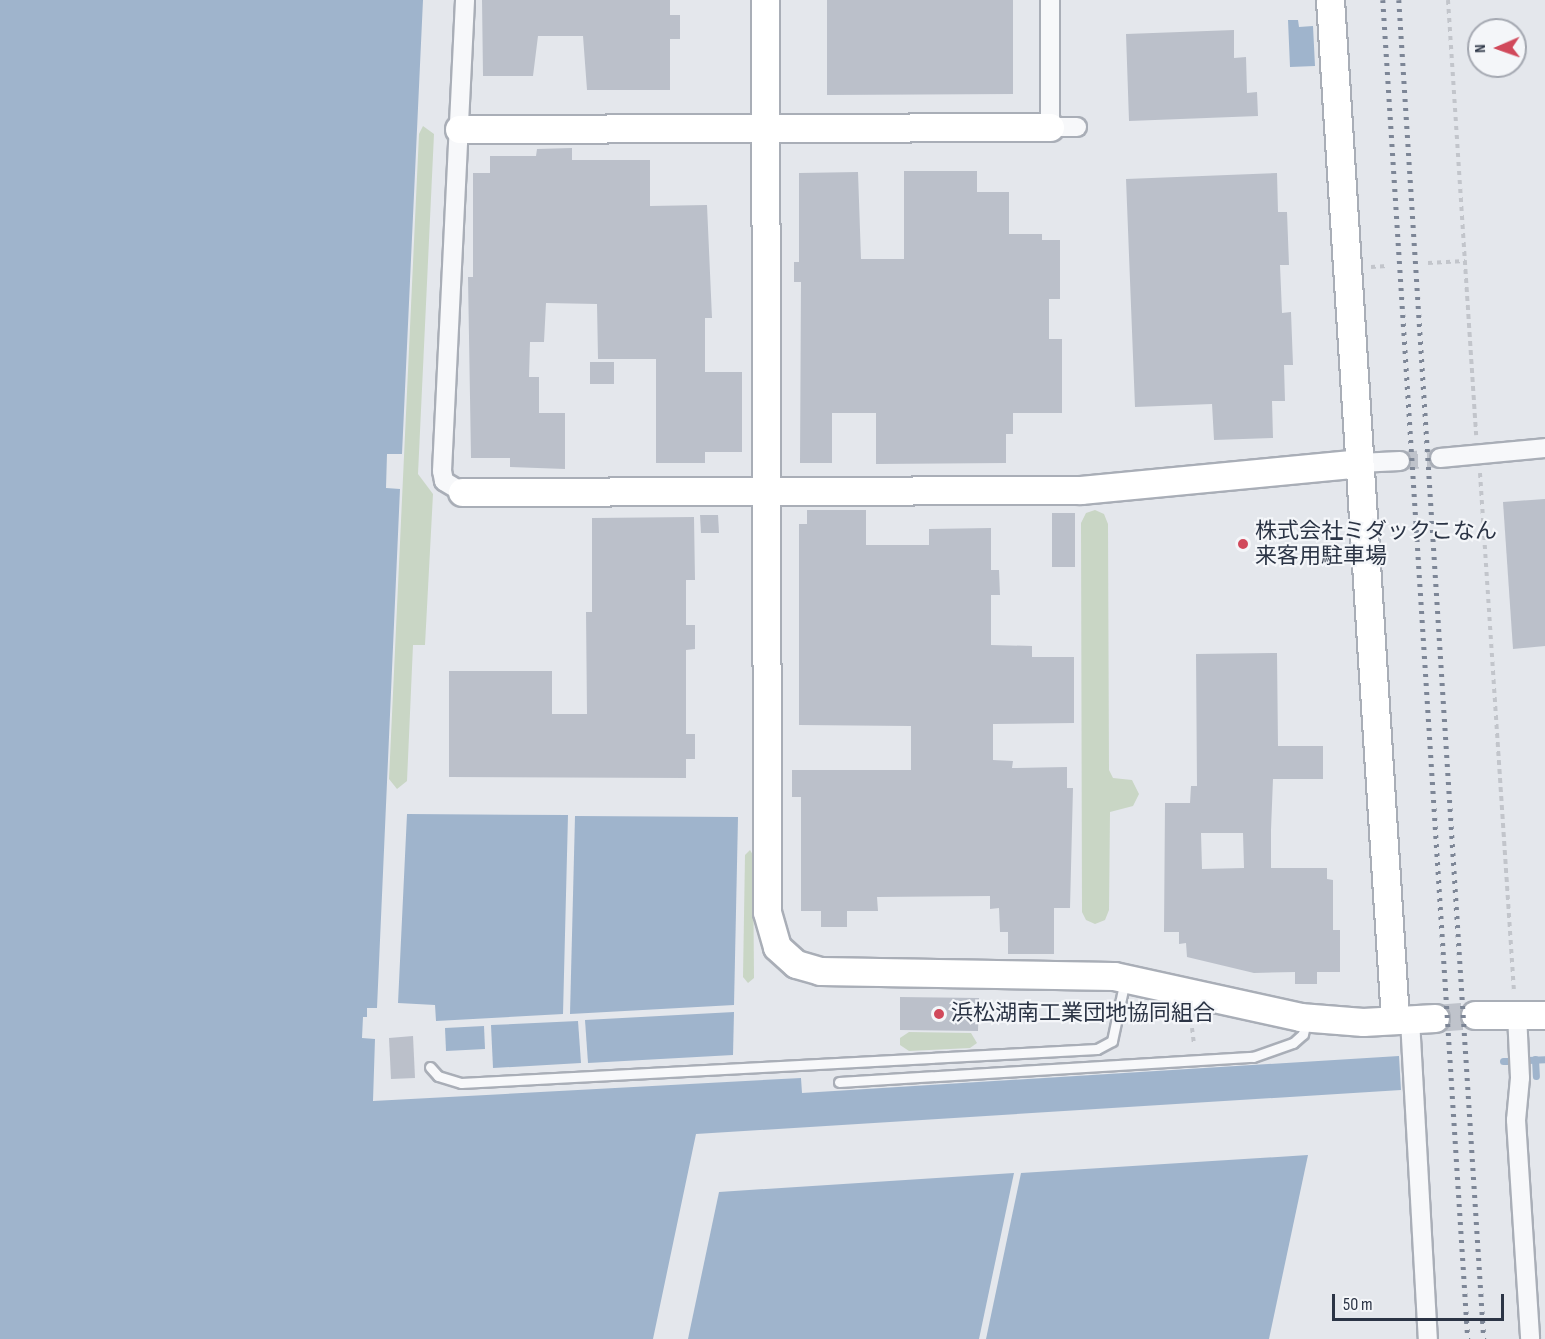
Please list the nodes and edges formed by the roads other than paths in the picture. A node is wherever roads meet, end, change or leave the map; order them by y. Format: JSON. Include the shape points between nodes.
{"nodes":[{"id":1,"x":465,"y":0,"type":"edge"},
{"id":2,"x":765,"y":0,"type":"edge"},
{"id":3,"x":1050,"y":0,"type":"edge"},
{"id":4,"x":1330,"y":0,"type":"edge"},
{"id":5,"x":1050,"y":127,"type":"junction"},
{"id":6,"x":1077,"y":127,"type":"dead end"},
{"id":7,"x":765,"y":128,"type":"junction"},
{"id":8,"x":459,"y":129,"type":"junction"},
{"id":9,"x":1545,"y":448,"type":"edge"},
{"id":10,"x":1440,"y":458,"type":"tunnel mouth"},
{"id":11,"x":1400,"y":461,"type":"tunnel mouth"},
{"id":12,"x":1359,"y":463,"type":"junction"},
{"id":13,"x":766,"y":491,"type":"junction"},
{"id":14,"x":462,"y":492,"type":"joint"},
{"id":15,"x":1125,"y":978,"type":"junction"},
{"id":16,"x":1516,"y":1014,"type":"junction"},
{"id":17,"x":1545,"y":1014,"type":"edge"},
{"id":18,"x":1475,"y":1015,"type":"tunnel mouth"},
{"id":19,"x":1306,"y":1018,"type":"junction"},
{"id":20,"x":1413,"y":1019,"type":"junction"},
{"id":21,"x":430,"y":1067,"type":"dead end"},
{"id":22,"x":839,"y":1082,"type":"dead end"},
{"id":23,"x":1428,"y":1339,"type":"edge"},
{"id":24,"x":1530,"y":1339,"type":"edge"}],
"edges":[{"from":1,"to":8,"type":"street"},
{"from":2,"to":7,"type":"street"},
{"from":3,"to":5,"type":"street"},
{"from":4,"to":12,"type":"street"},
{"from":5,"to":6,"type":"street"},
{"from":5,"to":7,"type":"street"},
{"from":7,"to":8,"type":"street"},
{"from":7,"to":13,"type":"street"},
{"from":8,"to":14,"type":"street","via":[[442,471],[444,482]]},
{"from":9,"to":10,"type":"street"},
{"from":11,"to":12,"type":"street"},
{"from":12,"to":13,"type":"street","via":[[1100,489]]},
{"from":12,"to":20,"type":"street"},
{"from":13,"to":14,"type":"street"},
{"from":13,"to":15,"type":"street","via":[[767,912],[777,947],[796,964],[820,971]]},
{"from":15,"to":19,"type":"street"},
{"from":15,"to":21,"type":"lane","via":[[1112,1041],[1097,1049],[461,1083],[438,1076]]},
{"from":16,"to":17,"type":"street"},
{"from":16,"to":18,"type":"street"},
{"from":16,"to":24,"type":"street","via":[[1520,1078],[1516,1119]]},
{"from":19,"to":20,"type":"street"},
{"from":19,"to":22,"type":"lane","via":[[1303,1034],[1293,1043],[1253,1057]]},
{"from":20,"to":23,"type":"street"}]}
